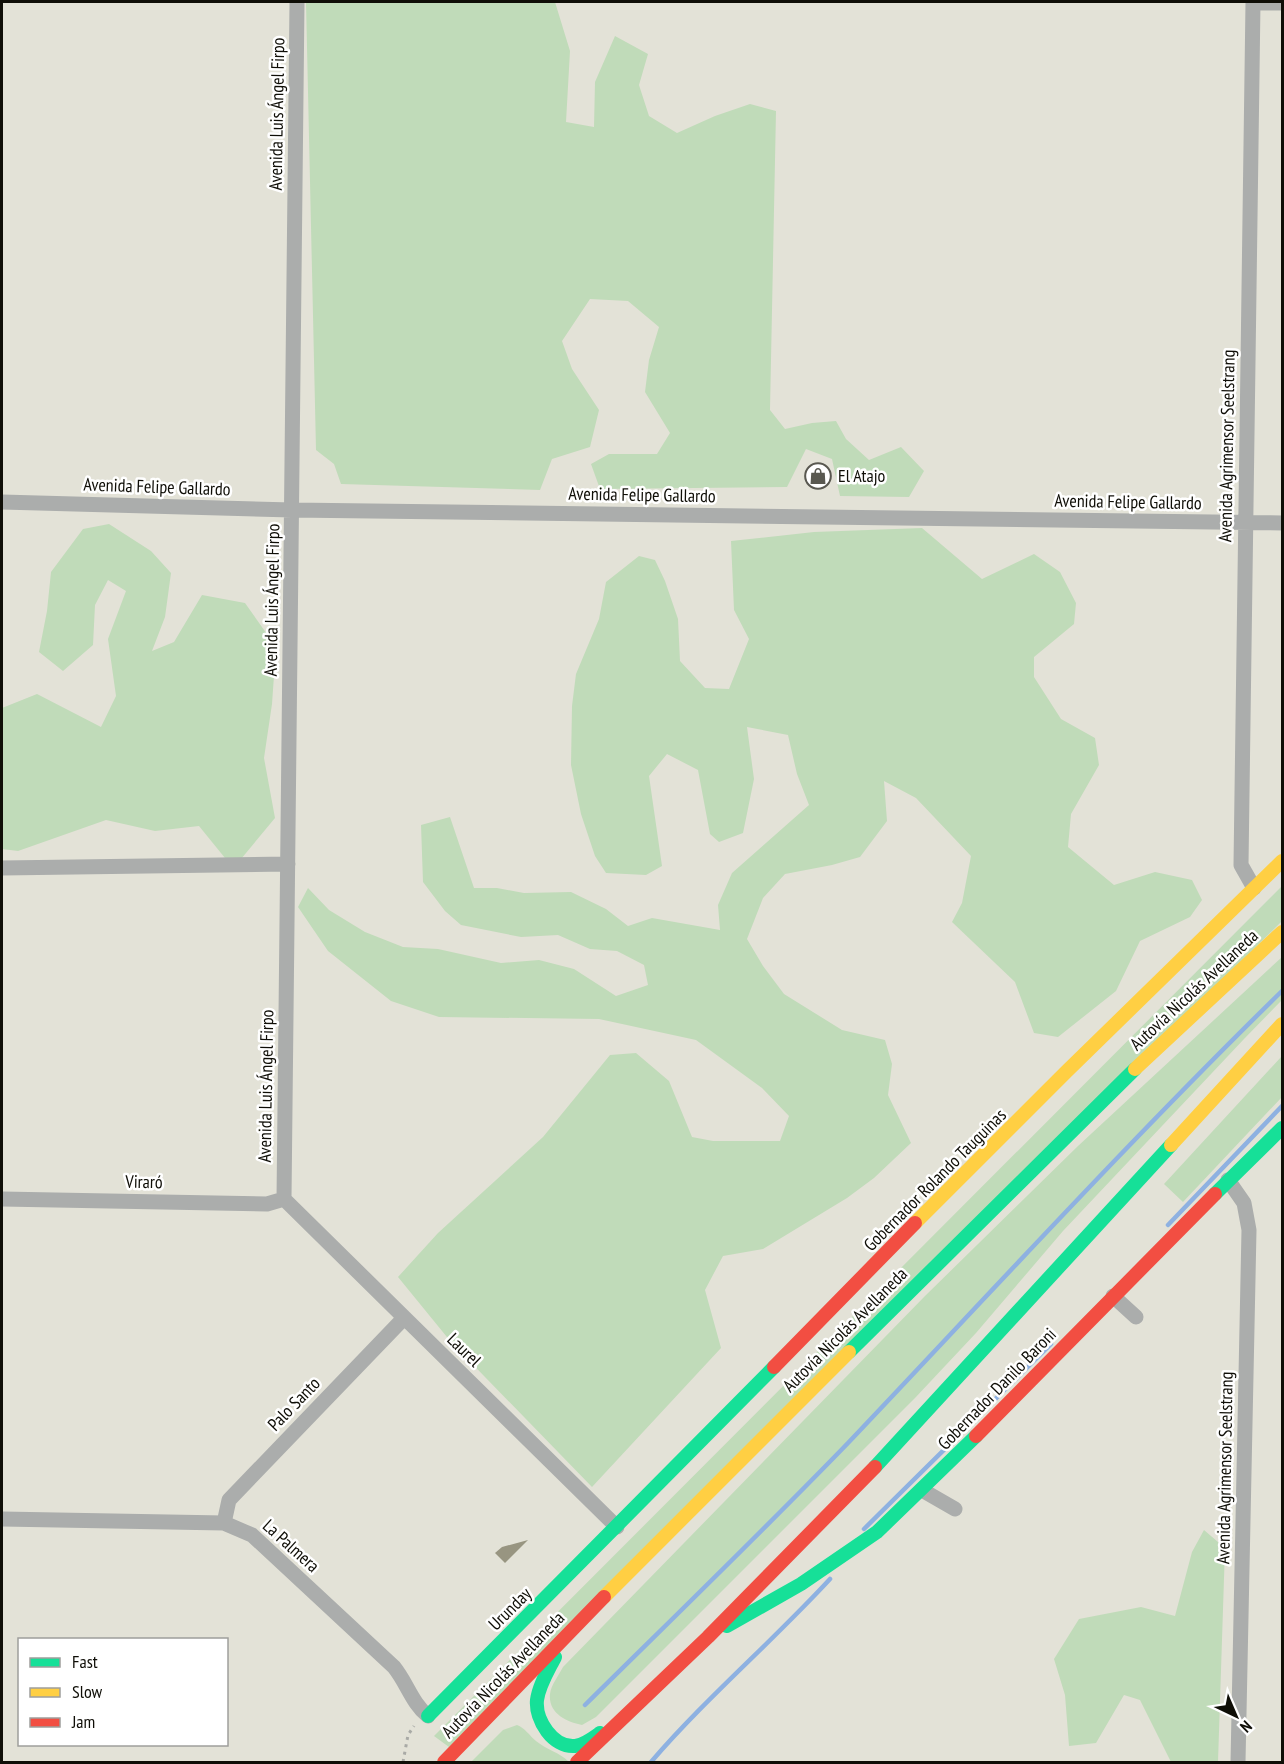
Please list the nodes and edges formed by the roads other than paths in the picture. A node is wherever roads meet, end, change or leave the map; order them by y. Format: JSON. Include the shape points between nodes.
{"nodes":[{"id":1,"x":297,"y":2,"type":"edge"},
{"id":2,"x":1253,"y":2,"type":"edge"},
{"id":3,"x":1282,"y":3,"type":"edge"},
{"id":4,"x":2,"y":502,"type":"edge"},
{"id":5,"x":292,"y":510,"type":"junction"},
{"id":6,"x":1245,"y":523,"type":"junction"},
{"id":7,"x":1282,"y":523,"type":"edge"},
{"id":8,"x":1282,"y":861,"type":"edge"},
{"id":9,"x":288,"y":864,"type":"junction"},
{"id":10,"x":2,"y":868,"type":"edge"},
{"id":11,"x":1254,"y":888,"type":"junction"},
{"id":12,"x":1282,"y":932,"type":"edge"},
{"id":13,"x":1282,"y":1024,"type":"edge"},
{"id":14,"x":1282,"y":1128,"type":"edge"},
{"id":15,"x":1228,"y":1180,"type":"junction"},
{"id":16,"x":2,"y":1199,"type":"edge"},
{"id":17,"x":284,"y":1199,"type":"junction"},
{"id":18,"x":1113,"y":1296,"type":"junction"},
{"id":19,"x":1136,"y":1317,"type":"dead end"},
{"id":20,"x":404,"y":1318,"type":"junction"},
{"id":21,"x":922,"y":1490,"type":"junction"},
{"id":22,"x":955,"y":1509,"type":"dead end"},
{"id":23,"x":2,"y":1519,"type":"edge"},
{"id":24,"x":224,"y":1523,"type":"junction"},
{"id":25,"x":618,"y":1527,"type":"junction"},
{"id":26,"x":569,"y":1633,"type":"junction"},
{"id":27,"x":708,"y":1637,"type":"junction"},
{"id":28,"x":639,"y":1703,"type":"junction"},
{"id":29,"x":426,"y":1714,"type":"joint"},
{"id":30,"x":444,"y":1762,"type":"edge"},
{"id":31,"x":576,"y":1762,"type":"edge"},
{"id":32,"x":1238,"y":1762,"type":"edge"}],
"edges":[{"from":1,"to":5,"type":"street","name":"Avenida Luis Ángel Firpo"},
{"from":2,"to":3,"type":"street"},
{"from":2,"to":6,"type":"street","name":"Avenida Agrimensor Seelstrang"},
{"from":4,"to":5,"type":"street","name":"Avenida Felipe Gallardo"},
{"from":5,"to":6,"type":"street","name":"Avenida Felipe Gallardo"},
{"from":5,"to":9,"type":"street","name":"Avenida Luis Ángel Firpo"},
{"from":6,"to":7,"type":"street","name":"Avenida Felipe Gallardo"},
{"from":6,"to":11,"type":"street","name":"Avenida Agrimensor Seelstrang","via":[[1241,865]]},
{"from":8,"to":11,"type":"main road","name":"Gobernador Rolando Tauguinas"},
{"from":9,"to":10,"type":"street"},
{"from":9,"to":17,"type":"street","name":"Avenida Luis Ángel Firpo"},
{"from":11,"to":25,"type":"main road","name":"Gobernador Rolando Tauguinas","via":[[1055,1083]]},
{"from":12,"to":26,"type":"main road","name":"Autovía Nicolás Avellaneda","via":[[990,1209]]},
{"from":13,"to":27,"type":"main road","via":[[850,1494]]},
{"from":14,"to":15,"type":"main road","name":"Gobernador Danilo Baroni"},
{"from":15,"to":18,"type":"main road","name":"Gobernador Danilo Baroni"},
{"from":15,"to":32,"type":"street","name":"Avenida Agrimensor Seelstrang","via":[[1244,1203],[1249,1230]]},
{"from":16,"to":17,"type":"street","name":"Viraró","via":[[267,1204]]},
{"from":17,"to":20,"type":"street","name":"Laurel"},
{"from":18,"to":19,"type":"street"},
{"from":18,"to":21,"type":"main road","name":"Gobernador Danilo Baroni"},
{"from":20,"to":24,"type":"street","name":"Palo Santo","via":[[229,1500]]},
{"from":20,"to":25,"type":"street","name":"Laurel"},
{"from":21,"to":22,"type":"street"},
{"from":21,"to":27,"type":"main road","name":"Gobernador Danilo Baroni","via":[[877,1532],[824,1570]]},
{"from":23,"to":24,"type":"street","name":"La Palmera"},
{"from":24,"to":29,"type":"street","name":"La Palmera","via":[[252,1535],[394,1667],[405,1680],[416,1705]]},
{"from":25,"to":29,"type":"main road","name":"Urunday"},
{"from":26,"to":28,"type":"main road","via":[[541,1683],[538,1696],[538,1716],[552,1735],[562,1744],[576,1746]]},
{"from":26,"to":30,"type":"main road","name":"Autovía Nicolás Avellaneda"},
{"from":27,"to":28,"type":"main road"},
{"from":28,"to":31,"type":"main road"}]}
